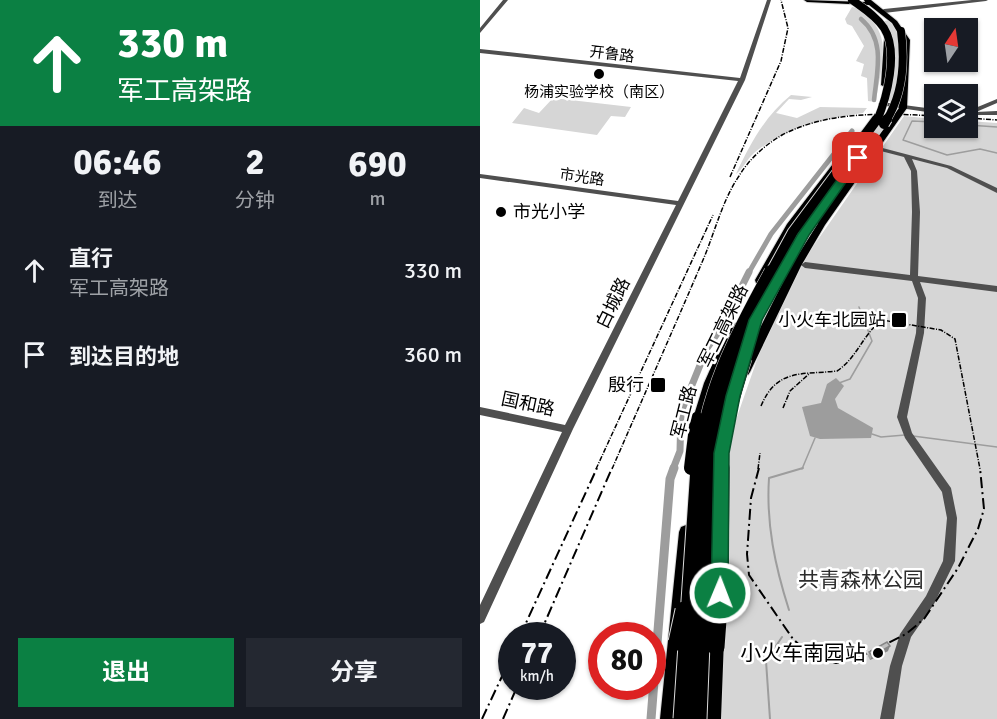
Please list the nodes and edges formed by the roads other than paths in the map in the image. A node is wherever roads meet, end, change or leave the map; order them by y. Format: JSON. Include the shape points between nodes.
{"nodes":[{"id":1,"x":506,"y":0,"type":"edge"},
{"id":2,"x":769,"y":0,"type":"edge"},
{"id":3,"x":807,"y":0,"type":"edge"},
{"id":4,"x":820,"y":0,"type":"edge"},
{"id":5,"x":986,"y":0,"type":"edge"},
{"id":6,"x":861,"y":1,"type":"edge"},
{"id":7,"x":881,"y":16,"type":"junction"},
{"id":8,"x":480,"y":31,"type":"edge"},
{"id":9,"x":901,"y":31,"type":"junction"},
{"id":10,"x":480,"y":51,"type":"edge"},
{"id":11,"x":742,"y":80,"type":"junction"},
{"id":12,"x":997,"y":101,"type":"edge"},
{"id":13,"x":881,"y":104,"type":"junction"},
{"id":14,"x":903,"y":108,"type":"junction"},
{"id":15,"x":978,"y":109,"type":"edge"},
{"id":16,"x":924,"y":110,"type":"edge"},
{"id":17,"x":978,"y":113,"type":"edge"},
{"id":18,"x":997,"y":113,"type":"edge"},
{"id":19,"x":884,"y":124,"type":"junction"},
{"id":20,"x":875,"y":148,"type":"junction"},
{"id":21,"x":906,"y":155,"type":"junction"},
{"id":22,"x":480,"y":176,"type":"edge"},
{"id":23,"x":997,"y":191,"type":"edge"},
{"id":24,"x":681,"y":204,"type":"junction"},
{"id":25,"x":806,"y":265,"type":"dead end"},
{"id":26,"x":914,"y":279,"type":"junction"},
{"id":27,"x":997,"y":289,"type":"edge"},
{"id":28,"x":754,"y":302,"type":"junction"},
{"id":29,"x":756,"y":320,"type":"junction"},
{"id":30,"x":480,"y":411,"type":"edge"},
{"id":31,"x":568,"y":429,"type":"junction"},
{"id":32,"x":480,"y":618,"type":"edge"},
{"id":33,"x":677,"y":642,"type":"junction"},
{"id":34,"x":716,"y":647,"type":"junction"},
{"id":35,"x":669,"y":719,"type":"edge"},
{"id":36,"x":682,"y":719,"type":"edge"},
{"id":37,"x":698,"y":719,"type":"edge"},
{"id":38,"x":712,"y":719,"type":"edge"},
{"id":39,"x":887,"y":719,"type":"edge"}],
"edges":[{"from":1,"to":8,"type":"street"},
{"from":2,"to":11,"type":"street","name":"白城路"},
{"from":3,"to":6,"type":"main road"},
{"from":4,"to":6,"type":"main road"},
{"from":5,"to":7,"type":"street"},
{"from":6,"to":7,"type":"main road"},
{"from":6,"to":19,"type":"highway","name":"军工高架路","bridge":true,"via":[[884,21],[894,42],[891,99]]},
{"from":6,"to":28,"type":"highway","name":"军工高架路","bridge":true,"via":[[887,34],[889,55],[880,114],[793,232]]},
{"from":7,"to":9,"type":"main road","via":[[893,20]]},
{"from":7,"to":13,"type":"main road","name":"军工路","via":[[887,42]]},
{"from":9,"to":14,"type":"main road","via":[[907,50]]},
{"from":9,"to":19,"type":"highway","bridge":true,"via":[[903,47],[896,101]]},
{"from":10,"to":11,"type":"street","name":"开鲁路"},
{"from":11,"to":24,"type":"street","name":"白城路"},
{"from":12,"to":15,"type":"street"},
{"from":13,"to":14,"type":"street"},
{"from":13,"to":33,"type":"main road","name":"军工路","via":[[871,123],[791,226],[747,303],[710,383],[693,451]]},
{"from":14,"to":16,"type":"street"},
{"from":14,"to":20,"type":"main road"},
{"from":17,"to":18,"type":"street"},
{"from":19,"to":29,"type":"highway","name":"军工高架路","bridge":true,"via":[[803,234]]},
{"from":20,"to":21,"type":"street"},
{"from":20,"to":34,"type":"main road","via":[[808,245],[734,393],[718,455]]},
{"from":21,"to":23,"type":"street","via":[[950,167]]},
{"from":21,"to":26,"type":"street","via":[[914,171]]},
{"from":22,"to":24,"type":"street","name":"市光路"},
{"from":24,"to":31,"type":"street","name":"白城路"},
{"from":25,"to":26,"type":"street"},
{"from":26,"to":27,"type":"street"},
{"from":26,"to":39,"type":"street","via":[[922,298],[920,333],[902,417],[908,435],[947,491],[952,518],[949,561],[930,600],[906,634]]},
{"from":28,"to":33,"type":"highway","bridge":true,"via":[[713,366],[692,441],[687,591]]},
{"from":28,"to":36,"type":"highway","name":"军工高架路","bridge":true,"via":[[722,366],[704,423]]},
{"from":29,"to":34,"type":"highway","bridge":true,"via":[[721,453]]},
{"from":29,"to":37,"type":"highway","name":"军工高架路","bridge":true,"via":[[728,380],[714,429],[708,477]]},
{"from":30,"to":31,"type":"street","name":"国和路"},
{"from":31,"to":32,"type":"street","name":"白城路"},
{"from":33,"to":35,"type":"main road","name":"军工路"},
{"from":34,"to":38,"type":"main road"}]}
